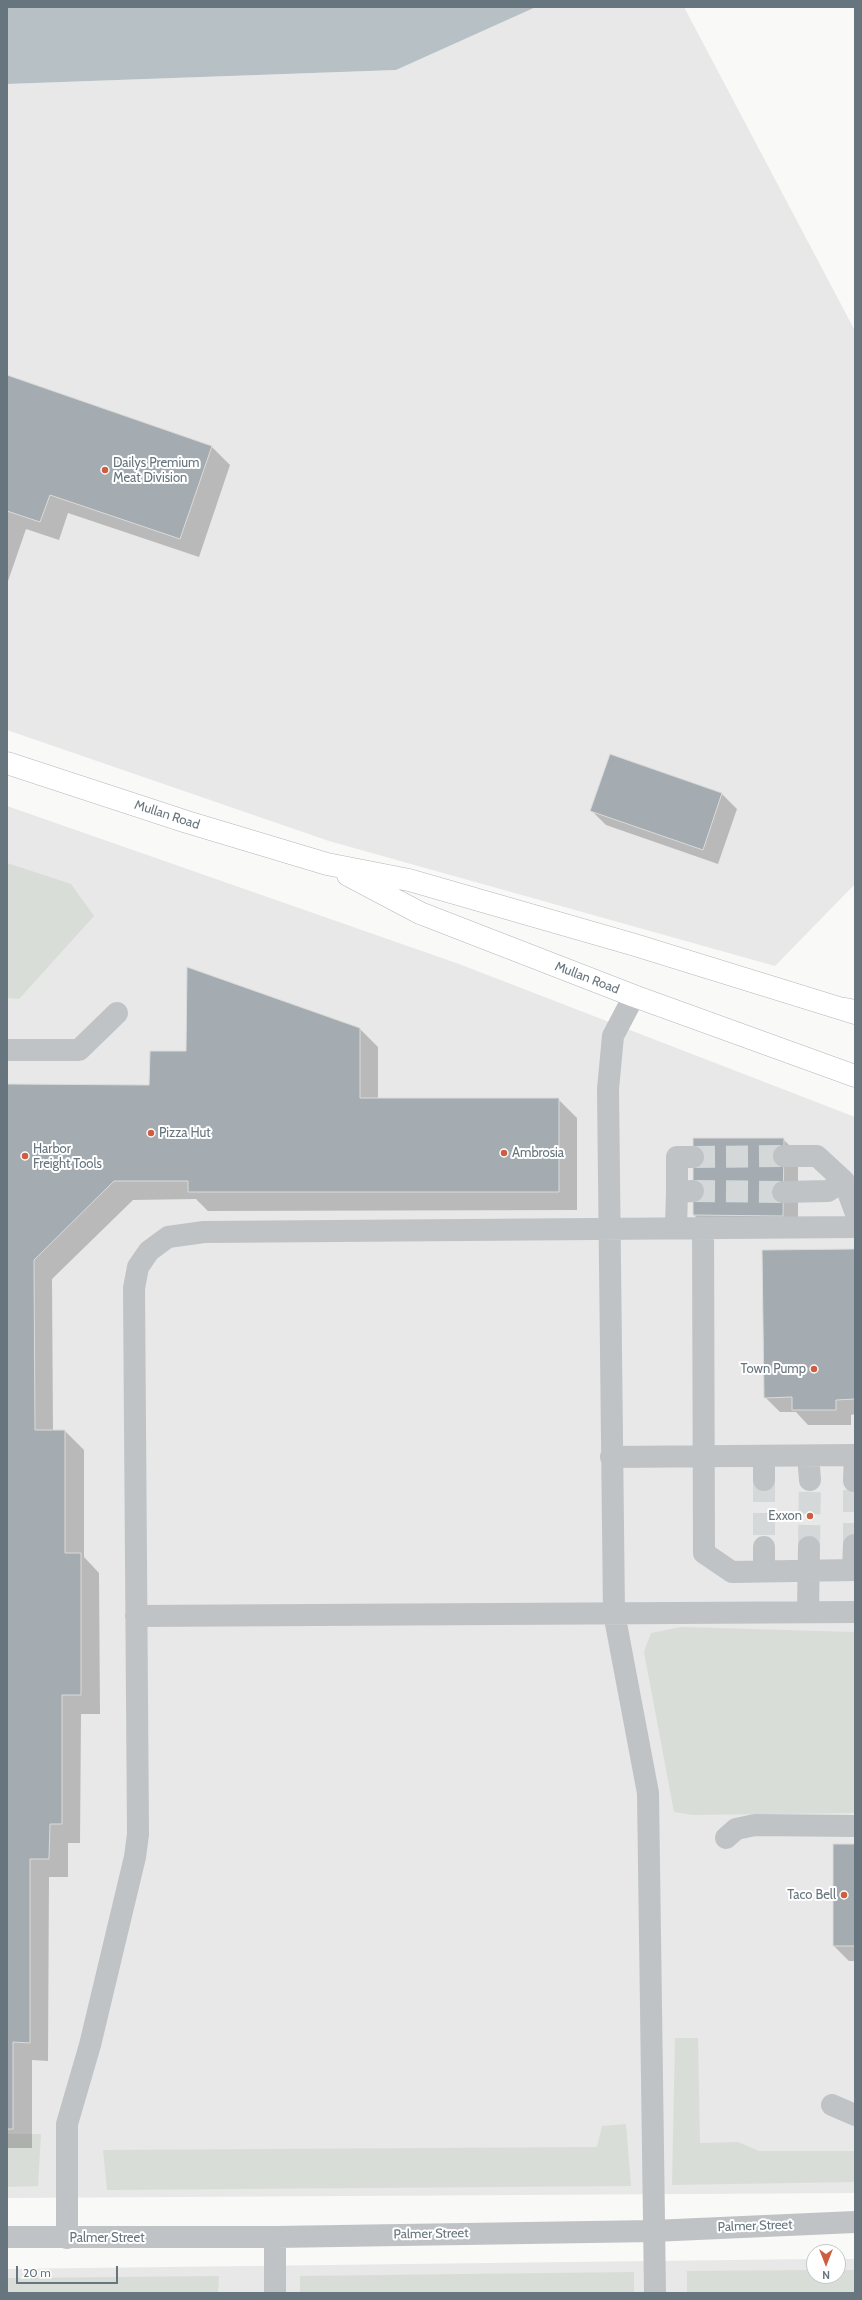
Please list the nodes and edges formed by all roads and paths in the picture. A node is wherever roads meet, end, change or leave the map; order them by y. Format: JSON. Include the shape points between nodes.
{"nodes":[{"id":1,"x":7,"y":763,"type":"edge"},
{"id":2,"x":327,"y":864,"type":"junction"},
{"id":3,"x":634,"y":996,"type":"junction"},
{"id":4,"x":852,"y":1011,"type":"edge"},
{"id":5,"x":117,"y":1013,"type":"dead end"},
{"id":6,"x":7,"y":1050,"type":"edge"},
{"id":7,"x":855,"y":1076,"type":"edge"},
{"id":8,"x":784,"y":1156,"type":"tunnel mouth"},
{"id":9,"x":693,"y":1157,"type":"tunnel mouth"},
{"id":10,"x":844,"y":1181,"type":"junction"},
{"id":11,"x":784,"y":1192,"type":"tunnel mouth"},
{"id":12,"x":855,"y":1211,"type":"edge"},
{"id":13,"x":855,"y":1226,"type":"edge"},
{"id":14,"x":609,"y":1228,"type":"junction"},
{"id":15,"x":676,"y":1228,"type":"junction"},
{"id":16,"x":703,"y":1228,"type":"junction"},
{"id":17,"x":855,"y":1455,"type":"edge"},
{"id":18,"x":764,"y":1456,"type":"junction"},
{"id":19,"x":808,"y":1456,"type":"junction"},
{"id":20,"x":611,"y":1457,"type":"junction"},
{"id":21,"x":702,"y":1457,"type":"junction"},
{"id":22,"x":764,"y":1480,"type":"tunnel mouth"},
{"id":23,"x":810,"y":1480,"type":"tunnel mouth"},
{"id":24,"x":854,"y":1481,"type":"edge"},
{"id":25,"x":854,"y":1545,"type":"dead end"},
{"id":26,"x":764,"y":1547,"type":"tunnel mouth"},
{"id":27,"x":809,"y":1547,"type":"tunnel mouth"},
{"id":28,"x":854,"y":1570,"type":"edge"},
{"id":29,"x":764,"y":1571,"type":"junction"},
{"id":30,"x":808,"y":1571,"type":"junction"},
{"id":31,"x":808,"y":1612,"type":"junction"},
{"id":32,"x":855,"y":1612,"type":"edge"},
{"id":33,"x":614,"y":1613,"type":"junction"},
{"id":34,"x":136,"y":1616,"type":"junction"},
{"id":35,"x":855,"y":1826,"type":"edge"},
{"id":36,"x":726,"y":1838,"type":"dead end"},
{"id":37,"x":832,"y":2105,"type":"dead end"},
{"id":38,"x":855,"y":2116,"type":"edge"},
{"id":39,"x":855,"y":2222,"type":"edge"},
{"id":40,"x":653,"y":2231,"type":"junction"},
{"id":41,"x":7,"y":2237,"type":"edge"},
{"id":42,"x":275,"y":2237,"type":"junction"},
{"id":43,"x":67,"y":2238,"type":"junction"},
{"id":44,"x":275,"y":2293,"type":"edge"},
{"id":45,"x":655,"y":2293,"type":"edge"}],
"edges":[{"from":1,"to":2,"type":"main road","name":"Mullan Road"},
{"from":2,"to":3,"type":"main road","name":"Mullan Road","via":[[420,912]]},
{"from":2,"to":4,"type":"main road","name":"Mullan Road","via":[[416,882]]},
{"from":3,"to":7,"type":"main road","name":"Mullan Road"},
{"from":3,"to":14,"type":"street","via":[[613,1036],[609,1068]]},
{"from":5,"to":6,"type":"street","via":[[79,1050]]},
{"from":8,"to":10,"type":"street","via":[[817,1156]]},
{"from":9,"to":15,"type":"street","via":[[677,1157],[685,1192]]},
{"from":10,"to":11,"type":"street","via":[[828,1191]]},
{"from":10,"to":12,"type":"street"},
{"from":13,"to":16,"type":"street"},
{"from":14,"to":15,"type":"street"},
{"from":14,"to":20,"type":"street"},
{"from":14,"to":34,"type":"street","via":[[204,1232],[168,1237],[149,1251],[138,1267],[134,1288]]},
{"from":15,"to":16,"type":"street"},
{"from":16,"to":21,"type":"street"},
{"from":17,"to":19,"type":"street"},
{"from":17,"to":24,"type":"street"},
{"from":18,"to":19,"type":"street"},
{"from":18,"to":21,"type":"street"},
{"from":18,"to":22,"type":"street"},
{"from":19,"to":23,"type":"street"},
{"from":20,"to":21,"type":"street"},
{"from":20,"to":33,"type":"street"},
{"from":21,"to":29,"type":"street","via":[[704,1553],[732,1572]]},
{"from":25,"to":28,"type":"street"},
{"from":26,"to":29,"type":"street"},
{"from":27,"to":30,"type":"street"},
{"from":28,"to":30,"type":"street"},
{"from":29,"to":30,"type":"street"},
{"from":30,"to":31,"type":"street"},
{"from":31,"to":32,"type":"street"},
{"from":31,"to":33,"type":"street"},
{"from":33,"to":34,"type":"street"},
{"from":33,"to":40,"type":"street","via":[[648,1793]]},
{"from":34,"to":43,"type":"street","via":[[138,1834],[135,1857],[93,2032],[67,2124]]},
{"from":35,"to":36,"type":"street","via":[[755,1825],[736,1830]]},
{"from":37,"to":38,"type":"street"},
{"from":39,"to":40,"type":"street","name":"Palmer Street"},
{"from":40,"to":42,"type":"street","name":"Palmer Street"},
{"from":40,"to":45,"type":"street"},
{"from":41,"to":43,"type":"street","name":"Palmer Street"},
{"from":42,"to":43,"type":"street","name":"Palmer Street"},
{"from":42,"to":44,"type":"street"}]}
